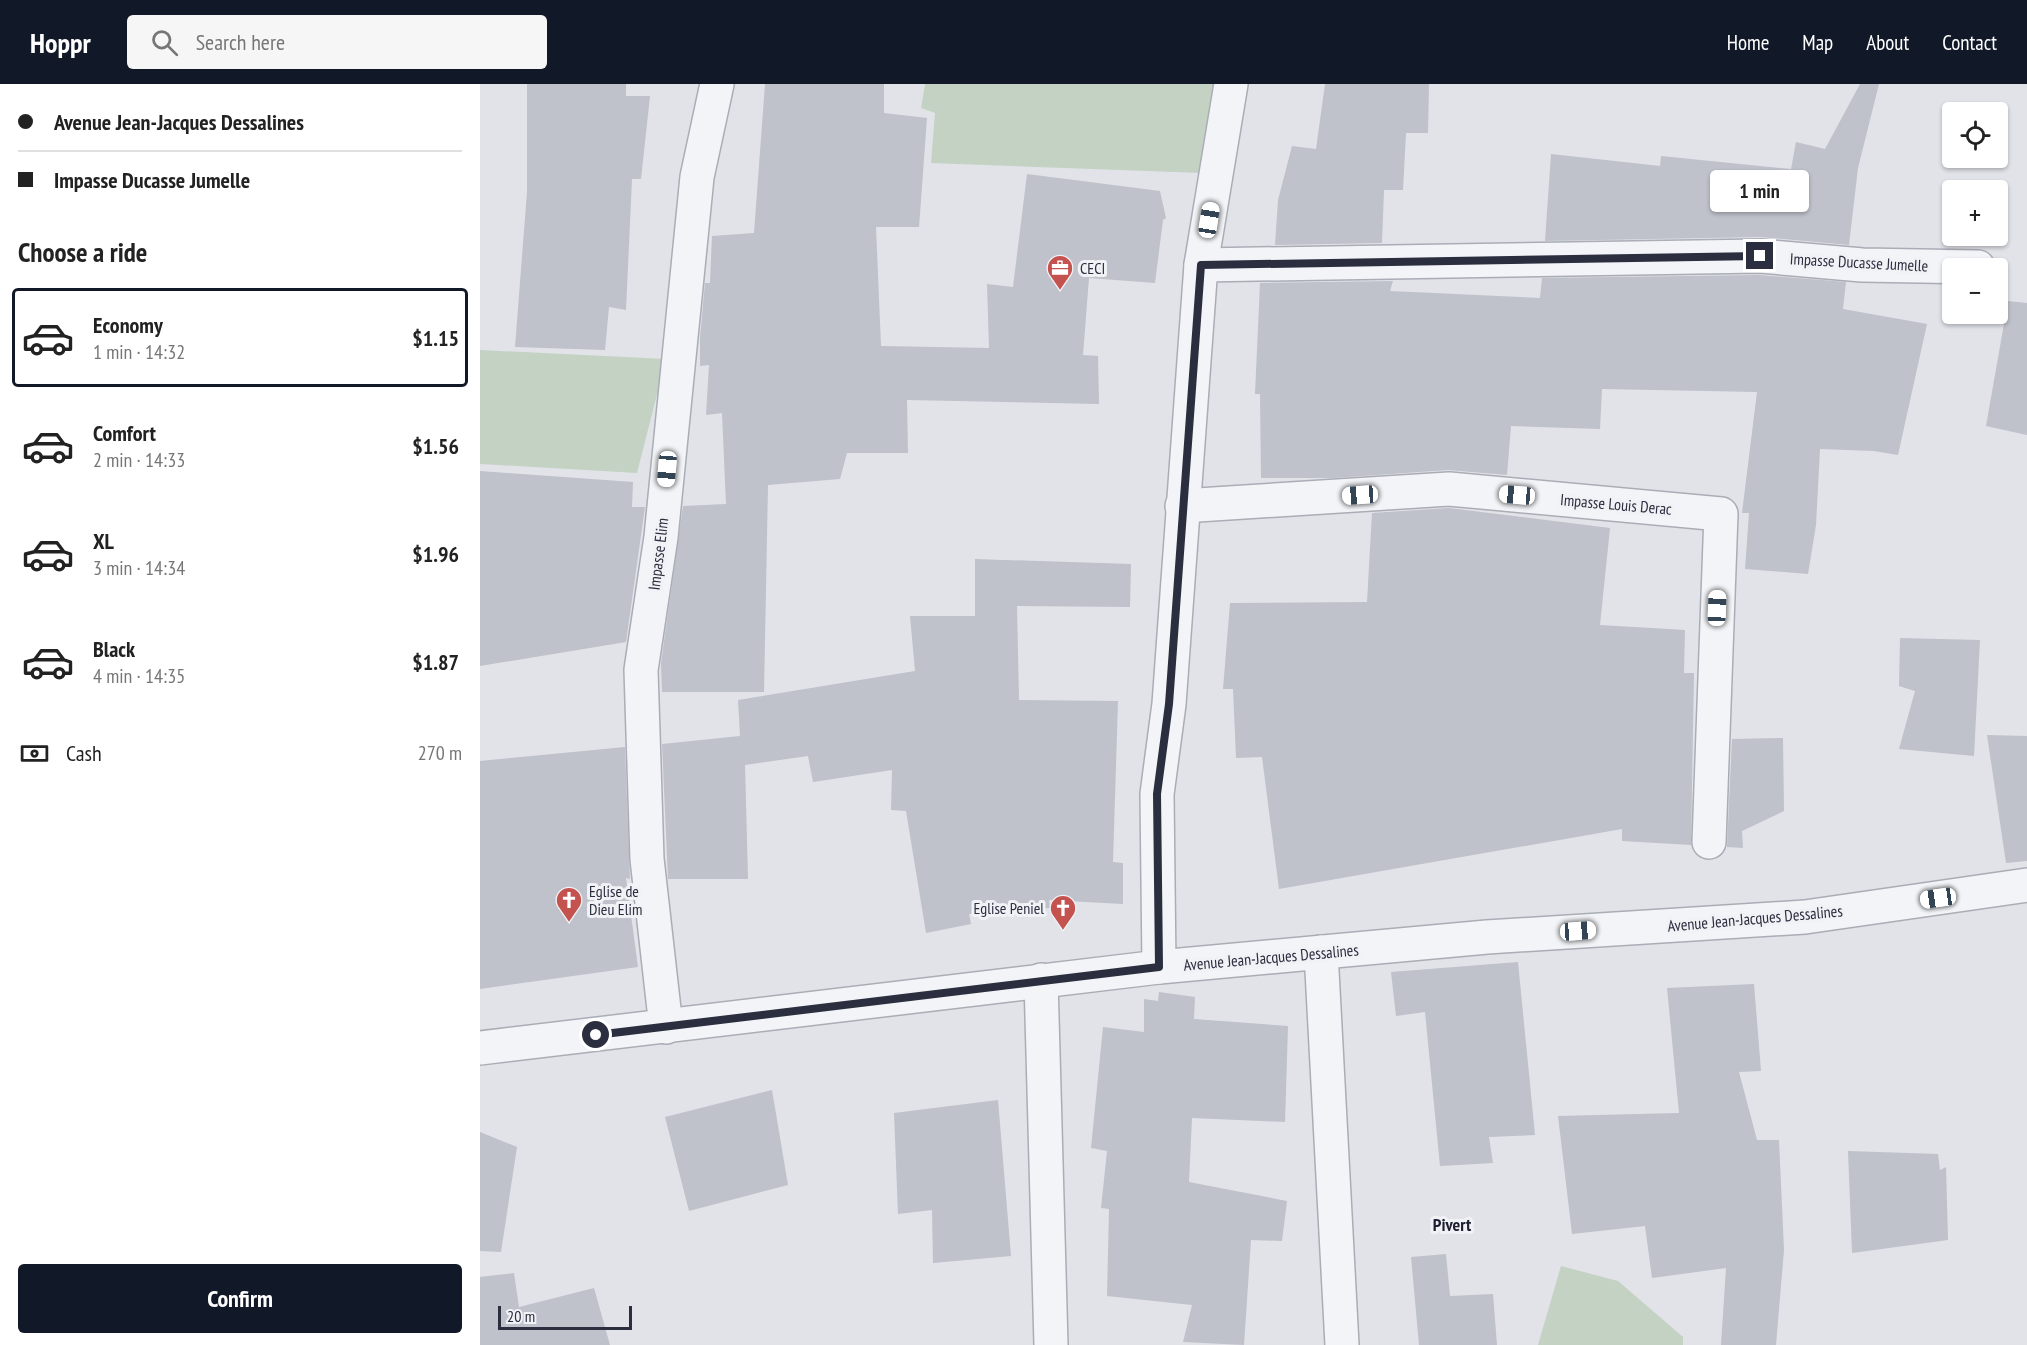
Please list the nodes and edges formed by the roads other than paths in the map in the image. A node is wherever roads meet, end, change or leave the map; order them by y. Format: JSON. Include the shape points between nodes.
{"nodes":[{"id":1,"x":717,"y":84,"type":"edge"},
{"id":2,"x":1232,"y":84,"type":"edge"},
{"id":3,"x":1201,"y":265,"type":"junction"},
{"id":4,"x":1942,"y":266,"type":"edge"},
{"id":5,"x":1182,"y":506,"type":"junction"},
{"id":6,"x":1709,"y":842,"type":"dead end"},
{"id":7,"x":2027,"y":885,"type":"edge"},
{"id":8,"x":1320,"y":952,"type":"junction"},
{"id":9,"x":1159,"y":967,"type":"junction"},
{"id":10,"x":1041,"y":980,"type":"junction"},
{"id":11,"x":666,"y":1027,"type":"junction"},
{"id":12,"x":480,"y":1048,"type":"edge"},
{"id":13,"x":1051,"y":1345,"type":"edge"},
{"id":14,"x":1342,"y":1345,"type":"edge"}],
"edges":[{"from":1,"to":11,"type":"street","name":"Impasse Elim","via":[[697,177],[661,537],[641,670],[647,859]]},
{"from":2,"to":3,"type":"street"},
{"from":3,"to":4,"type":"street","name":"Impasse Ducasse Jumelle","via":[[1760,256],[1862,265]]},
{"from":3,"to":5,"type":"street"},
{"from":5,"to":6,"type":"street","name":"Impasse Louis Derac","via":[[1449,489],[1721,514]]},
{"from":5,"to":9,"type":"street","via":[[1169,704],[1157,794]]},
{"from":7,"to":8,"type":"street","name":"Avenue Jean-Jacques Dessalines","via":[[1805,918],[1487,937]]},
{"from":8,"to":9,"type":"street","name":"Avenue Jean-Jacques Dessalines"},
{"from":8,"to":14,"type":"street"},
{"from":9,"to":10,"type":"street","name":"Avenue Jean-Jacques Dessalines"},
{"from":10,"to":11,"type":"street","name":"Avenue Jean-Jacques Dessalines"},
{"from":10,"to":13,"type":"street"},
{"from":11,"to":12,"type":"street","name":"Avenue Jean-Jacques Dessalines"}]}
